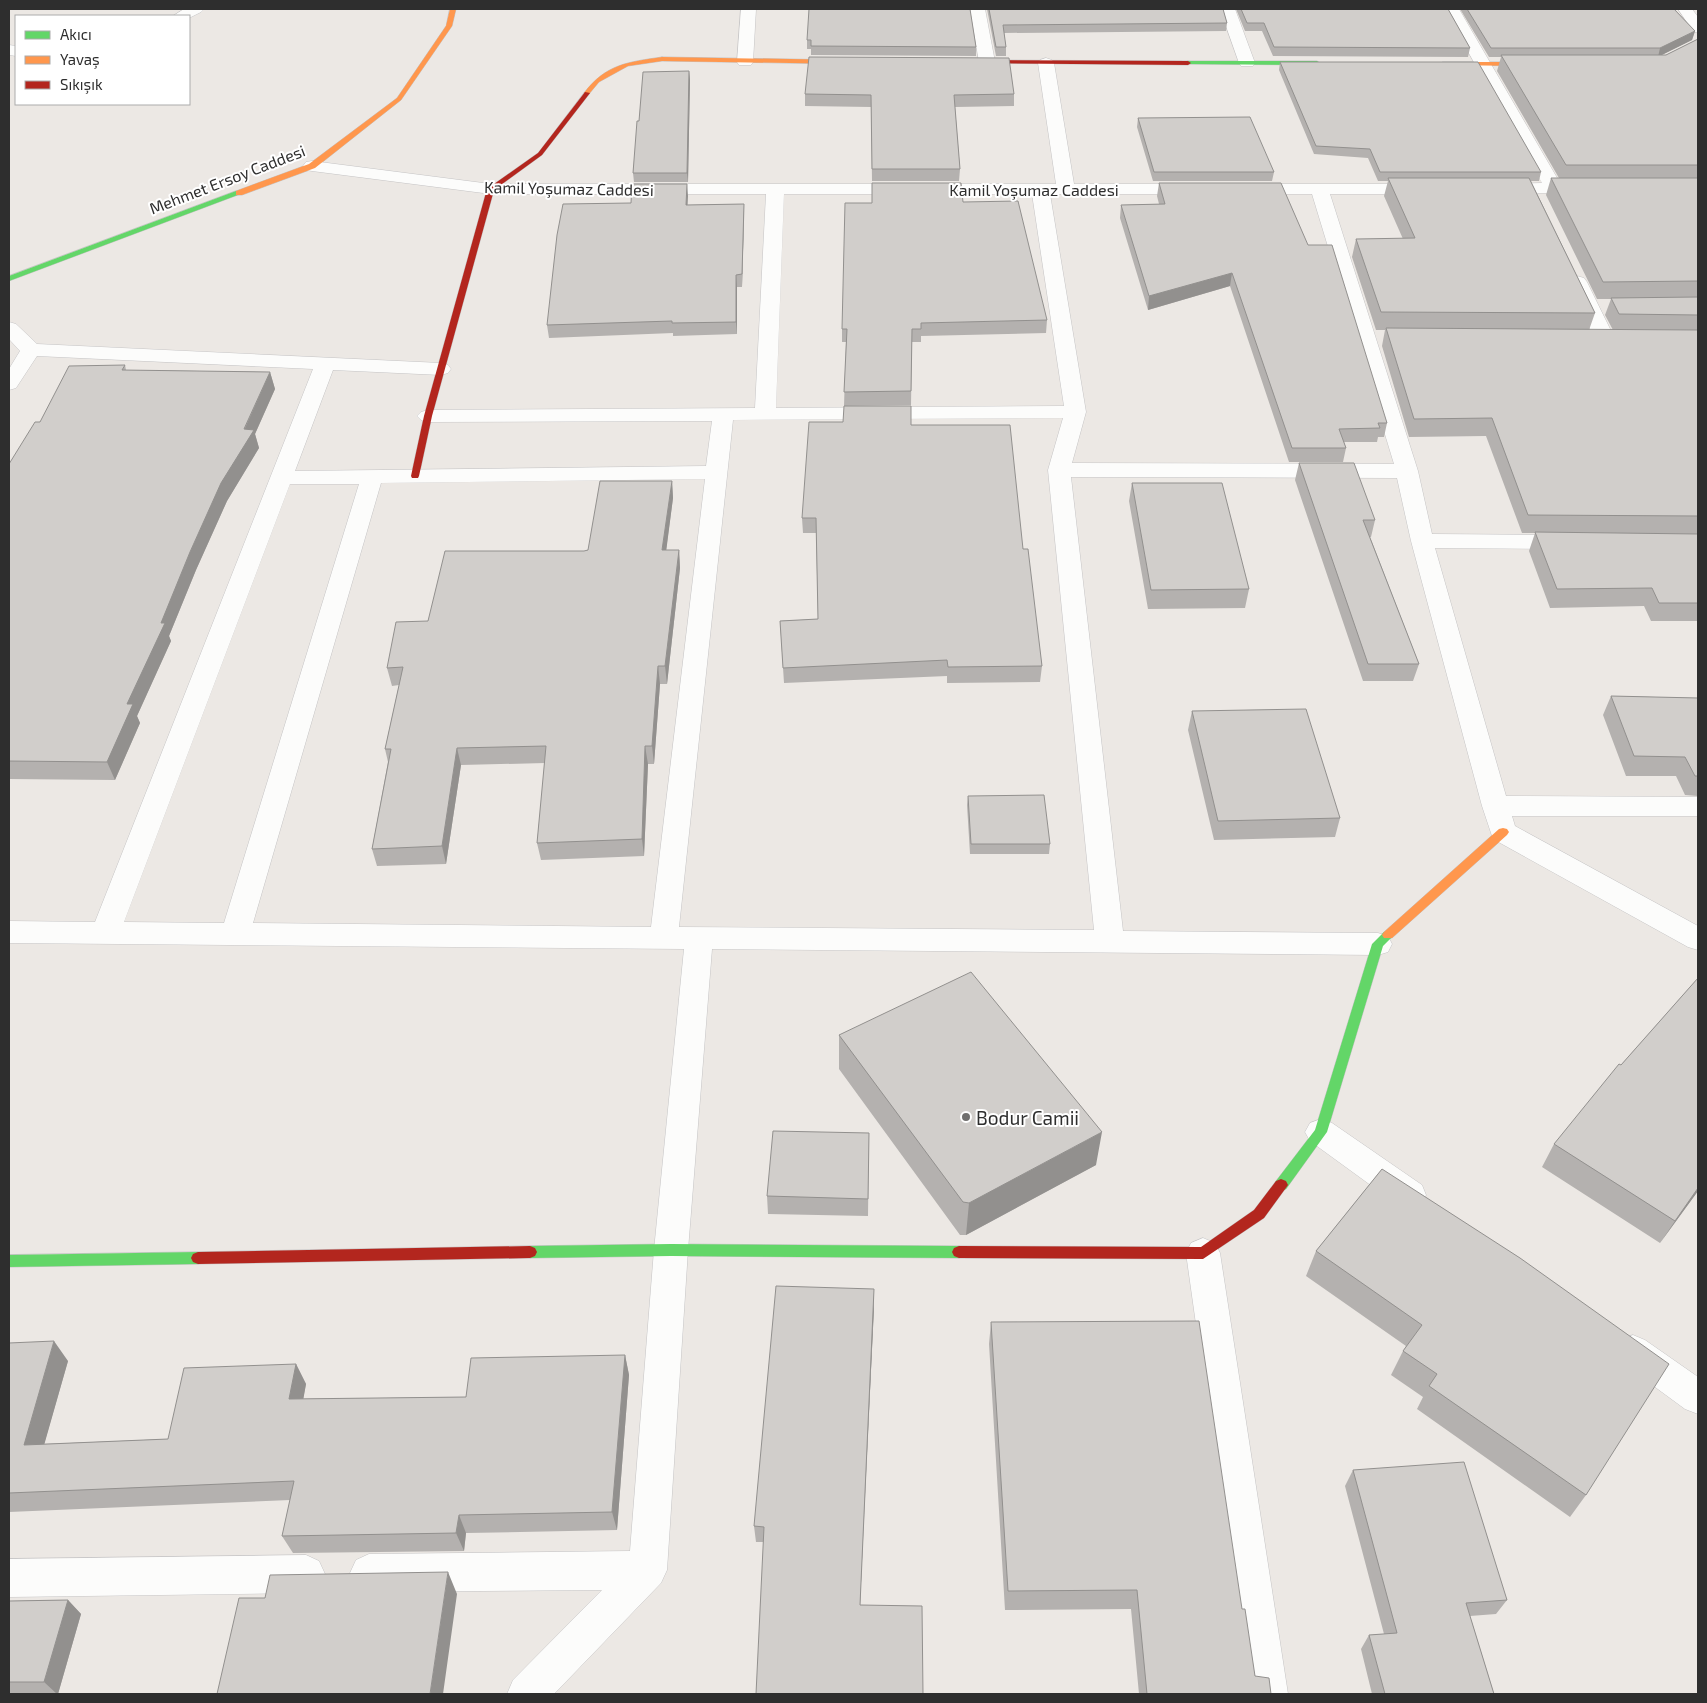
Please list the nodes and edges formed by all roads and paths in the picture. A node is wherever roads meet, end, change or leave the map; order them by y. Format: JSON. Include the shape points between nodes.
{"nodes":[{"id":1,"x":196,"y":9,"type":"edge"},
{"id":2,"x":453,"y":9,"type":"edge"},
{"id":3,"x":748,"y":9,"type":"edge"},
{"id":4,"x":977,"y":9,"type":"edge"},
{"id":5,"x":1227,"y":9,"type":"edge"},
{"id":6,"x":1451,"y":9,"type":"edge"},
{"id":7,"x":1685,"y":9,"type":"edge"},
{"id":8,"x":182,"y":15,"type":"edge"},
{"id":9,"x":1698,"y":28,"type":"edge"},
{"id":10,"x":744,"y":62,"type":"junction"},
{"id":11,"x":861,"y":62,"type":"edge"},
{"id":12,"x":958,"y":62,"type":"edge"},
{"id":13,"x":988,"y":62,"type":"junction"},
{"id":14,"x":1046,"y":62,"type":"junction"},
{"id":15,"x":1247,"y":63,"type":"junction"},
{"id":16,"x":1326,"y":63,"type":"edge"},
{"id":17,"x":1434,"y":64,"type":"edge"},
{"id":18,"x":1483,"y":64,"type":"junction"},
{"id":19,"x":1552,"y":64,"type":"edge"},
{"id":20,"x":312,"y":166,"type":"junction"},
{"id":21,"x":1444,"y":188,"type":"edge"},
{"id":22,"x":1482,"y":188,"type":"edge"},
{"id":23,"x":1554,"y":188,"type":"junction"},
{"id":24,"x":1602,"y":188,"type":"edge"},
{"id":25,"x":491,"y":189,"type":"junction"},
{"id":26,"x":774,"y":189,"type":"junction"},
{"id":27,"x":1040,"y":189,"type":"junction"},
{"id":28,"x":1066,"y":189,"type":"junction"},
{"id":29,"x":1212,"y":189,"type":"edge"},
{"id":30,"x":1231,"y":189,"type":"edge"},
{"id":31,"x":1319,"y":189,"type":"junction"},
{"id":32,"x":1568,"y":265,"type":"edge"},
{"id":33,"x":9,"y":279,"type":"edge"},
{"id":34,"x":1590,"y":307,"type":"junction"},
{"id":35,"x":1609,"y":307,"type":"edge"},
{"id":36,"x":9,"y":328,"type":"edge"},
{"id":37,"x":1585,"y":339,"type":"edge"},
{"id":38,"x":31,"y":350,"type":"junction"},
{"id":39,"x":326,"y":363,"type":"junction"},
{"id":40,"x":441,"y":369,"type":"junction"},
{"id":41,"x":9,"y":384,"type":"edge"},
{"id":42,"x":1075,"y":412,"type":"junction"},
{"id":43,"x":723,"y":414,"type":"junction"},
{"id":44,"x":765,"y":414,"type":"junction"},
{"id":45,"x":428,"y":416,"type":"junction"},
{"id":46,"x":1059,"y":470,"type":"junction"},
{"id":47,"x":1407,"y":471,"type":"junction"},
{"id":48,"x":717,"y":472,"type":"junction"},
{"id":49,"x":372,"y":476,"type":"junction"},
{"id":50,"x":415,"y":476,"type":"junction"},
{"id":51,"x":281,"y":478,"type":"junction"},
{"id":52,"x":1422,"y":541,"type":"junction"},
{"id":53,"x":1590,"y":542,"type":"edge"},
{"id":54,"x":1495,"y":806,"type":"junction"},
{"id":55,"x":1698,"y":806,"type":"edge"},
{"id":56,"x":1503,"y":832,"type":"junction"},
{"id":57,"x":9,"y":932,"type":"edge"},
{"id":58,"x":105,"y":933,"type":"junction"},
{"id":59,"x":235,"y":934,"type":"junction"},
{"id":60,"x":664,"y":938,"type":"junction"},
{"id":61,"x":698,"y":938,"type":"junction"},
{"id":62,"x":1698,"y":939,"type":"edge"},
{"id":63,"x":1110,"y":942,"type":"junction"},
{"id":64,"x":1378,"y":944,"type":"junction"},
{"id":65,"x":1321,"y":1132,"type":"junction"},
{"id":66,"x":1433,"y":1211,"type":"edge"},
{"id":67,"x":670,"y":1250,"type":"junction"},
{"id":68,"x":1203,"y":1253,"type":"junction"},
{"id":69,"x":9,"y":1261,"type":"edge"},
{"id":70,"x":1610,"y":1335,"type":"edge"},
{"id":71,"x":1698,"y":1397,"type":"edge"},
{"id":72,"x":648,"y":1570,"type":"junction"},
{"id":73,"x":9,"y":1578,"type":"edge"},
{"id":74,"x":527,"y":1694,"type":"edge"},
{"id":75,"x":1268,"y":1694,"type":"edge"}],
"edges":[{"from":1,"to":8,"type":"street"},
{"from":2,"to":20,"type":"street","name":"Mehmet Ersoy Caddesi","via":[[449,26],[399,99]]},
{"from":3,"to":10,"type":"street"},
{"from":4,"to":13,"type":"street"},
{"from":5,"to":15,"type":"street"},
{"from":6,"to":18,"type":"street"},
{"from":7,"to":9,"type":"street"},
{"from":10,"to":11,"type":"street"},
{"from":10,"to":25,"type":"street","via":[[662,59],[626,64],[597,81],[540,154]]},
{"from":12,"to":13,"type":"street"},
{"from":13,"to":14,"type":"street"},
{"from":14,"to":15,"type":"street"},
{"from":14,"to":28,"type":"street"},
{"from":15,"to":16,"type":"street"},
{"from":17,"to":18,"type":"street"},
{"from":18,"to":19,"type":"street"},
{"from":18,"to":23,"type":"street"},
{"from":20,"to":25,"type":"street","name":"Kamil Yoşumaz Caddesi"},
{"from":20,"to":33,"type":"street","name":"Mehmet Ersoy Caddesi"},
{"from":21,"to":31,"type":"street"},
{"from":22,"to":23,"type":"street","via":[[1535,197]]},
{"from":23,"to":24,"type":"street"},
{"from":25,"to":26,"type":"street","name":"Kamil Yoşumaz Caddesi"},
{"from":25,"to":40,"type":"street"},
{"from":26,"to":27,"type":"street","name":"Kamil Yoşumaz Caddesi"},
{"from":26,"to":44,"type":"street"},
{"from":27,"to":28,"type":"street","name":"Kamil Yoşumaz Caddesi"},
{"from":27,"to":42,"type":"street"},
{"from":28,"to":29,"type":"street","name":"Kamil Yoşumaz Caddesi"},
{"from":30,"to":31,"type":"street"},
{"from":31,"to":47,"type":"street","via":[[1377,338]]},
{"from":32,"to":34,"type":"street"},
{"from":34,"to":35,"type":"street"},
{"from":34,"to":37,"type":"street","via":[[1615,339]]},
{"from":36,"to":38,"type":"street"},
{"from":38,"to":39,"type":"street"},
{"from":38,"to":41,"type":"street"},
{"from":39,"to":40,"type":"street"},
{"from":39,"to":51,"type":"street"},
{"from":40,"to":45,"type":"street"},
{"from":42,"to":44,"type":"street"},
{"from":42,"to":46,"type":"street"},
{"from":43,"to":44,"type":"street"},
{"from":43,"to":45,"type":"street"},
{"from":43,"to":48,"type":"street"},
{"from":45,"to":50,"type":"street"},
{"from":46,"to":47,"type":"street"},
{"from":46,"to":63,"type":"street"},
{"from":47,"to":52,"type":"street"},
{"from":48,"to":50,"type":"street"},
{"from":48,"to":60,"type":"street"},
{"from":49,"to":50,"type":"street"},
{"from":49,"to":51,"type":"street"},
{"from":49,"to":59,"type":"street"},
{"from":51,"to":58,"type":"street"},
{"from":52,"to":53,"type":"street"},
{"from":52,"to":54,"type":"street"},
{"from":54,"to":55,"type":"street"},
{"from":54,"to":56,"type":"street"},
{"from":56,"to":62,"type":"street"},
{"from":56,"to":64,"type":"street"},
{"from":57,"to":58,"type":"street"},
{"from":58,"to":59,"type":"street"},
{"from":59,"to":60,"type":"street"},
{"from":60,"to":61,"type":"street"},
{"from":61,"to":63,"type":"street"},
{"from":61,"to":67,"type":"street"},
{"from":63,"to":64,"type":"street"},
{"from":64,"to":65,"type":"street"},
{"from":65,"to":66,"type":"street"},
{"from":65,"to":68,"type":"street","via":[[1259,1214]]},
{"from":67,"to":68,"type":"street"},
{"from":67,"to":69,"type":"street"},
{"from":67,"to":72,"type":"street"},
{"from":68,"to":75,"type":"street"},
{"from":70,"to":71,"type":"street"},
{"from":72,"to":73,"type":"street"},
{"from":72,"to":74,"type":"street"}]}
